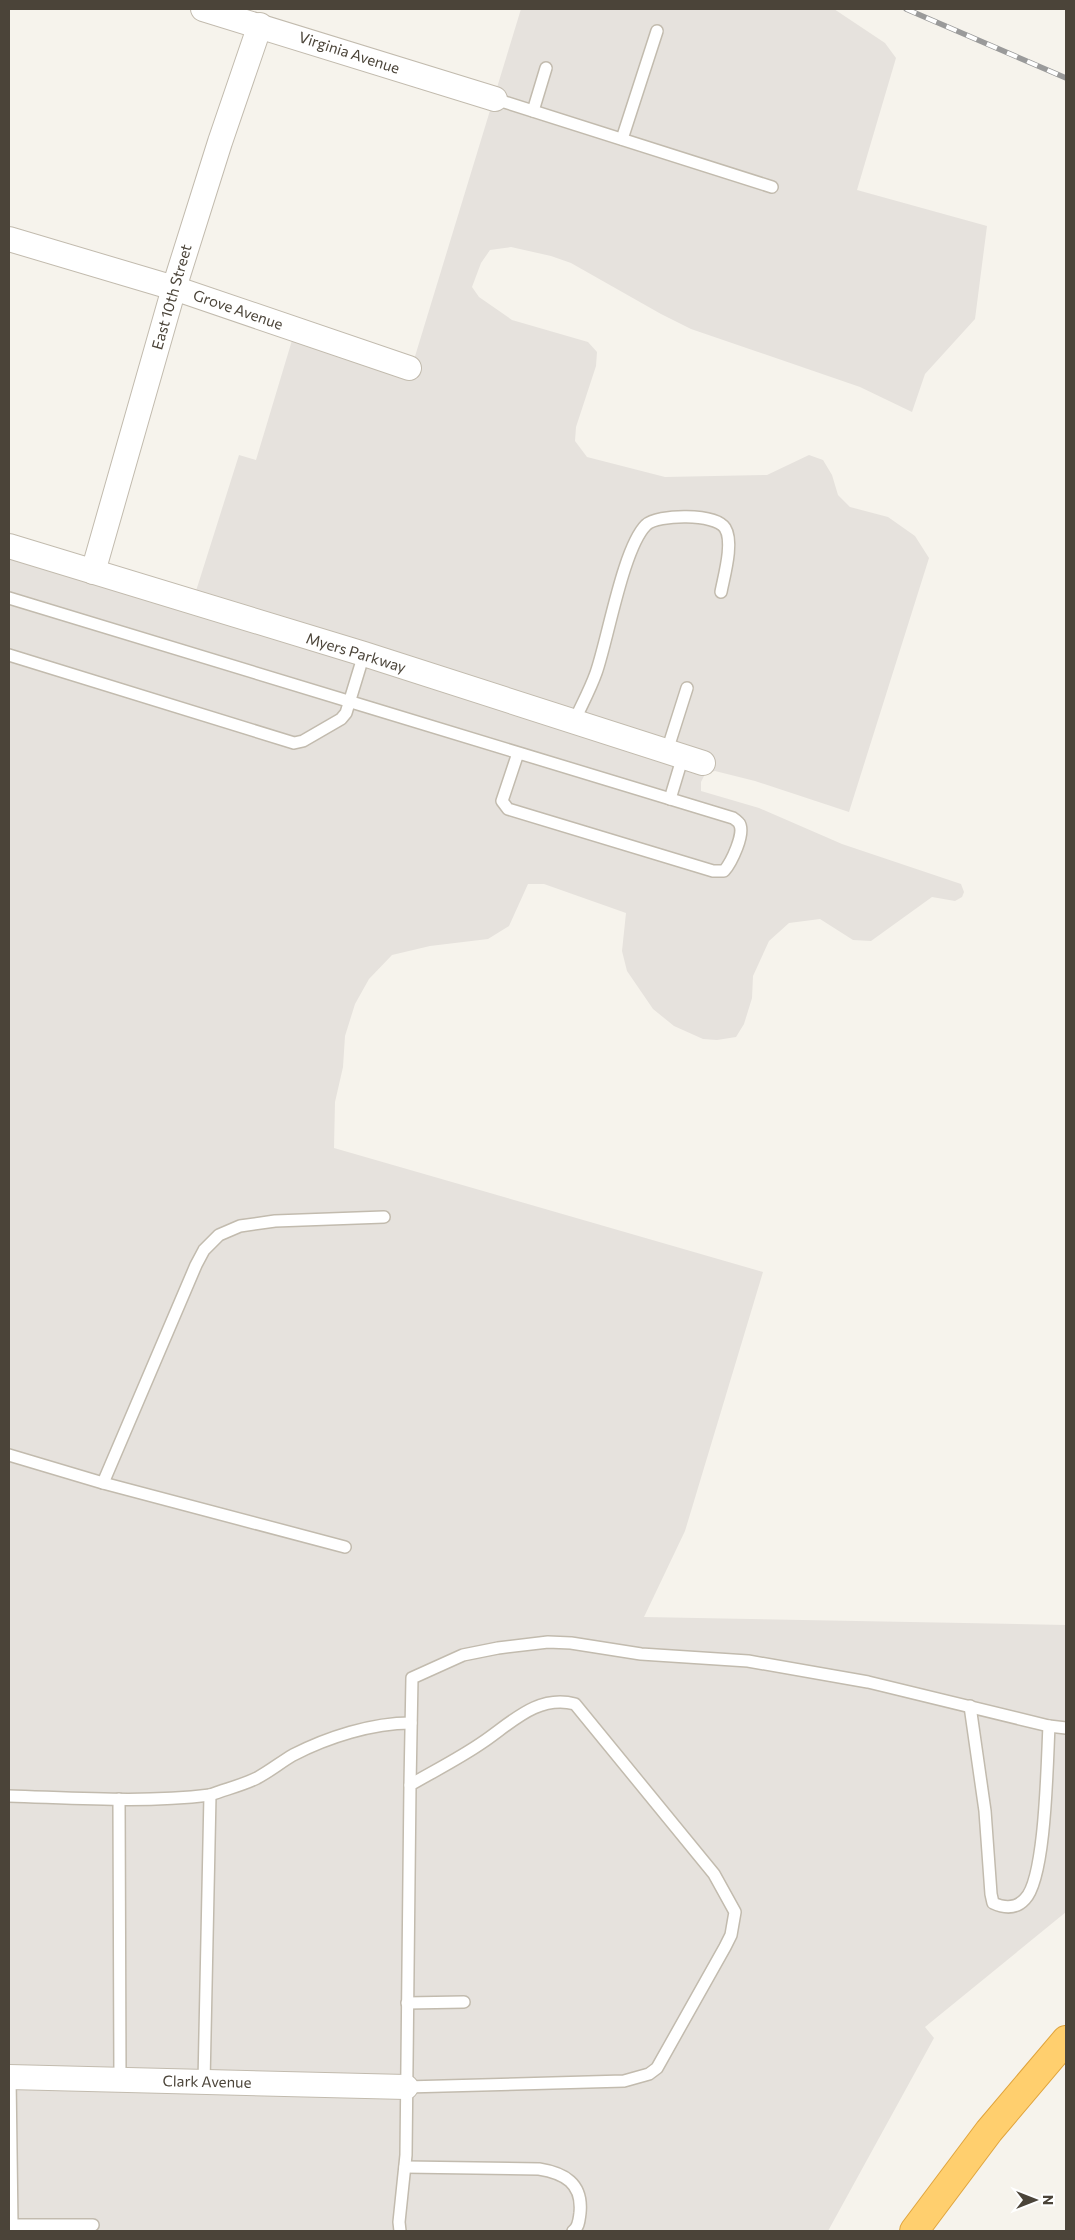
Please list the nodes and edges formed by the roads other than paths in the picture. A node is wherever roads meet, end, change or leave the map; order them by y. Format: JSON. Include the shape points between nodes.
{"nodes":[{"id":1,"x":203,"y":9,"type":"edge"},
{"id":2,"x":260,"y":25,"type":"junction"},
{"id":3,"x":657,"y":31,"type":"dead end"},
{"id":4,"x":546,"y":68,"type":"dead end"},
{"id":5,"x":495,"y":100,"type":"joint"},
{"id":6,"x":534,"y":112,"type":"junction"},
{"id":7,"x":622,"y":139,"type":"junction"},
{"id":8,"x":772,"y":187,"type":"dead end"},
{"id":9,"x":9,"y":239,"type":"edge"},
{"id":10,"x":174,"y":288,"type":"junction"},
{"id":11,"x":409,"y":368,"type":"dead end"},
{"id":12,"x":9,"y":546,"type":"edge"},
{"id":13,"x":93,"y":572,"type":"junction"},
{"id":14,"x":721,"y":592,"type":"dead end"},
{"id":15,"x":9,"y":598,"type":"edge"},
{"id":16,"x":364,"y":654,"type":"junction"},
{"id":17,"x":9,"y":655,"type":"edge"},
{"id":18,"x":687,"y":688,"type":"dead end"},
{"id":19,"x":349,"y":702,"type":"junction"},
{"id":20,"x":574,"y":722,"type":"junction"},
{"id":21,"x":518,"y":753,"type":"junction"},
{"id":22,"x":684,"y":757,"type":"junction"},
{"id":23,"x":670,"y":799,"type":"junction"},
{"id":24,"x":384,"y":1217,"type":"dead end"},
{"id":25,"x":9,"y":1455,"type":"edge"},
{"id":26,"x":103,"y":1483,"type":"junction"},
{"id":27,"x":345,"y":1548,"type":"dead end"},
{"id":28,"x":970,"y":1706,"type":"junction"},
{"id":29,"x":411,"y":1723,"type":"junction"},
{"id":30,"x":1049,"y":1726,"type":"junction"},
{"id":31,"x":1066,"y":1728,"type":"edge"},
{"id":32,"x":410,"y":1785,"type":"junction"},
{"id":33,"x":210,"y":1795,"type":"junction"},
{"id":34,"x":9,"y":1796,"type":"edge"},
{"id":35,"x":119,"y":1799,"type":"junction"},
{"id":36,"x":464,"y":2002,"type":"dead end"},
{"id":37,"x":407,"y":2003,"type":"junction"},
{"id":38,"x":1066,"y":2040,"type":"edge"},
{"id":39,"x":9,"y":2077,"type":"edge"},
{"id":40,"x":120,"y":2080,"type":"junction"},
{"id":41,"x":204,"y":2082,"type":"junction"},
{"id":42,"x":406,"y":2087,"type":"junction"},
{"id":43,"x":405,"y":2167,"type":"junction"},
{"id":44,"x":10,"y":2225,"type":"edge"},
{"id":45,"x":93,"y":2225,"type":"dead end"},
{"id":46,"x":400,"y":2231,"type":"edge"},
{"id":47,"x":573,"y":2231,"type":"edge"},
{"id":48,"x":914,"y":2231,"type":"edge"}],
"edges":[{"from":1,"to":2,"type":"street","name":"Virginia Avenue"},
{"from":2,"to":5,"type":"street","name":"Virginia Avenue"},
{"from":2,"to":10,"type":"street","name":"East 10th Street"},
{"from":3,"to":7,"type":"lane"},
{"from":4,"to":6,"type":"lane"},
{"from":5,"to":6,"type":"lane"},
{"from":6,"to":7,"type":"lane"},
{"from":7,"to":8,"type":"lane"},
{"from":9,"to":10,"type":"street","name":"Grove Avenue"},
{"from":10,"to":11,"type":"street","name":"Grove Avenue"},
{"from":10,"to":13,"type":"street","name":"East 10th Street"},
{"from":12,"to":13,"type":"street","name":"Myers Parkway"},
{"from":13,"to":16,"type":"street","name":"Myers Parkway"},
{"from":14,"to":20,"type":"lane","via":[[728,553],[725,528],[707,519],[676,517],[660,518],[646,524],[626,566],[596,674]]},
{"from":15,"to":19,"type":"lane"},
{"from":16,"to":19,"type":"lane"},
{"from":16,"to":20,"type":"street","name":"Myers Parkway"},
{"from":17,"to":19,"type":"lane","via":[[294,743],[341,719]]},
{"from":18,"to":22,"type":"lane"},
{"from":19,"to":21,"type":"lane"},
{"from":20,"to":22,"type":"street","name":"Myers Parkway"},
{"from":21,"to":23,"type":"lane"},
{"from":21,"to":23,"type":"lane","via":[[502,800],[508,809],[713,871],[724,871],[732,862],[742,831],[739,823],[733,818]]},
{"from":22,"to":23,"type":"lane"},
{"from":24,"to":26,"type":"lane","via":[[250,1223],[219,1235],[204,1250],[196,1265]]},
{"from":25,"to":26,"type":"lane"},
{"from":26,"to":27,"type":"lane"},
{"from":28,"to":29,"type":"lane","via":[[868,1682],[748,1662],[641,1654],[548,1642],[518,1644],[463,1656],[412,1678]]},
{"from":28,"to":30,"type":"lane"},
{"from":28,"to":30,"type":"lane","via":[[985,1811],[991,1894],[993,1903],[1004,1908],[1018,1905],[1025,1899],[1037,1874]]},
{"from":29,"to":32,"type":"lane"},
{"from":29,"to":33,"type":"lane","via":[[368,1729],[328,1740],[256,1778]]},
{"from":30,"to":31,"type":"lane"},
{"from":32,"to":37,"type":"lane"},
{"from":32,"to":42,"type":"lane","via":[[482,1742],[520,1714],[552,1703],[565,1701],[575,1704],[714,1874],[735,1912],[725,1947],[670,2047],[657,2068],[649,2074],[624,2081]]},
{"from":33,"to":35,"type":"lane","via":[[177,1799]]},
{"from":33,"to":41,"type":"lane"},
{"from":34,"to":35,"type":"lane"},
{"from":35,"to":40,"type":"lane"},
{"from":36,"to":37,"type":"lane"},
{"from":37,"to":42,"type":"lane"},
{"from":38,"to":48,"type":"highway","via":[[989,2131]]},
{"from":39,"to":40,"type":"street","name":"Clark Avenue"},
{"from":39,"to":44,"type":"lane"},
{"from":40,"to":41,"type":"street","name":"Clark Avenue"},
{"from":41,"to":42,"type":"street","name":"Clark Avenue"},
{"from":42,"to":43,"type":"lane"},
{"from":43,"to":46,"type":"lane"},
{"from":43,"to":47,"type":"lane","via":[[556,2172],[567,2178],[578,2194],[580,2220]]},
{"from":44,"to":45,"type":"lane"}]}
